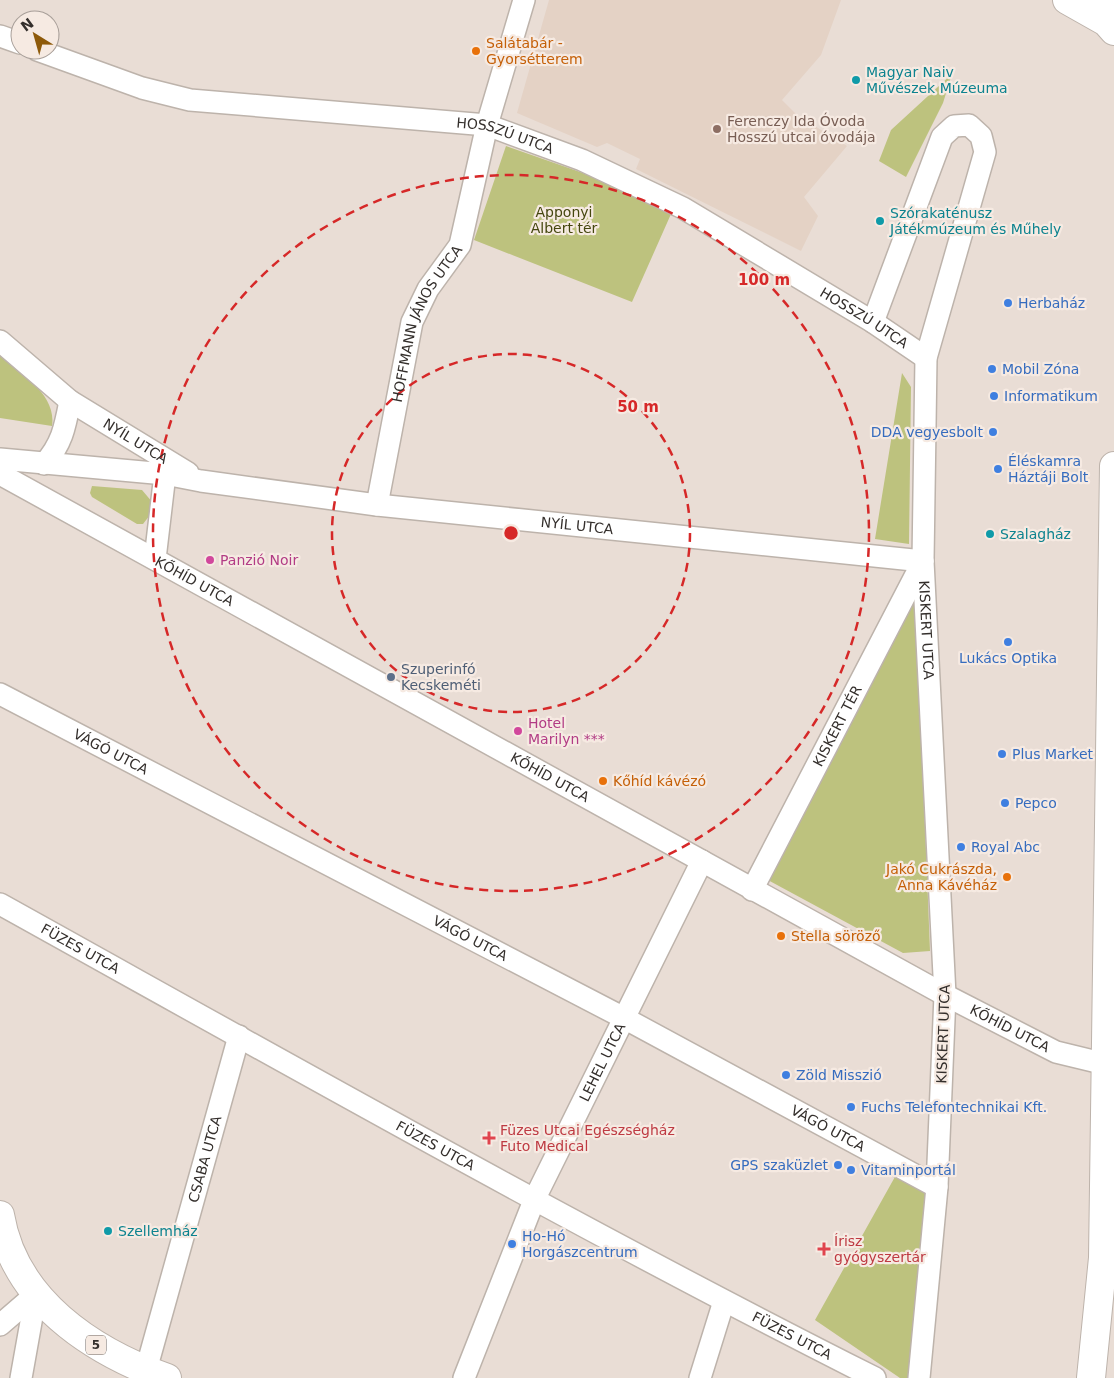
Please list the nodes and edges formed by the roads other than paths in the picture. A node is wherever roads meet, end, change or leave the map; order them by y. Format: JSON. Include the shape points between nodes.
{"nodes":[{"id":1,"x":524,"y":0,"type":"edge"},
{"id":2,"x":1067,"y":0,"type":"edge"},
{"id":3,"x":1107,"y":0,"type":"edge"},
{"id":4,"x":1114,"y":3,"type":"edge"},
{"id":5,"x":1114,"y":31,"type":"edge"},
{"id":6,"x":60,"y":58,"type":"edge"},
{"id":7,"x":487,"y":125,"type":"junction"},
{"id":8,"x":873,"y":322,"type":"junction"},
{"id":9,"x":0,"y":341,"type":"edge"},
{"id":10,"x":926,"y":358,"type":"junction"},
{"id":11,"x":70,"y":401,"type":"junction"},
{"id":12,"x":0,"y":459,"type":"edge"},
{"id":13,"x":44,"y":464,"type":"junction"},
{"id":14,"x":1114,"y":466,"type":"edge"},
{"id":15,"x":0,"y":474,"type":"edge"},
{"id":16,"x":164,"y":474,"type":"junction"},
{"id":17,"x":201,"y":481,"type":"junction"},
{"id":18,"x":377,"y":505,"type":"junction"},
{"id":19,"x":155,"y":559,"type":"junction"},
{"id":20,"x":923,"y":561,"type":"junction"},
{"id":21,"x":0,"y":694,"type":"edge"},
{"id":22,"x":702,"y":861,"type":"junction"},
{"id":23,"x":752,"y":890,"type":"junction"},
{"id":24,"x":0,"y":904,"type":"edge"},
{"id":25,"x":945,"y":995,"type":"junction"},
{"id":26,"x":624,"y":1018,"type":"junction"},
{"id":27,"x":239,"y":1036,"type":"junction"},
{"id":28,"x":1110,"y":1065,"type":"edge"},
{"id":29,"x":937,"y":1187,"type":"junction"},
{"id":30,"x":535,"y":1198,"type":"junction"},
{"id":31,"x":0,"y":1215,"type":"edge"},
{"id":32,"x":36,"y":1294,"type":"junction"},
{"id":33,"x":724,"y":1301,"type":"junction"},
{"id":34,"x":0,"y":1325,"type":"edge"},
{"id":35,"x":157,"y":1374,"type":"edge"},
{"id":36,"x":21,"y":1378,"type":"edge"},
{"id":37,"x":464,"y":1378,"type":"edge"},
{"id":38,"x":700,"y":1378,"type":"edge"},
{"id":39,"x":875,"y":1378,"type":"edge"},
{"id":40,"x":919,"y":1378,"type":"edge"},
{"id":41,"x":1091,"y":1378,"type":"edge"}],
"edges":[{"from":1,"to":7,"type":"street","name":"HOFFMANN JÁNOS UTCA"},
{"from":2,"to":5,"type":"street","via":[[1106,22]]},
{"from":3,"to":4,"type":"street"},
{"from":6,"to":7,"type":"street","name":"HOSSZÚ UTCA","via":[[142,88],[190,100]]},
{"from":7,"to":8,"type":"street","name":"HOSSZÚ UTCA","via":[[582,160],[683,208]]},
{"from":7,"to":18,"type":"street","name":"HOFFMANN JÁNOS UTCA","via":[[460,245],[428,289],[412,322]]},
{"from":8,"to":10,"type":"street","name":"HOSSZÚ UTCA"},
{"from":8,"to":10,"type":"street","name":"KISKERT UTCA","via":[[942,137],[954,126],[969,125],[981,136],[985,152]]},
{"from":9,"to":11,"type":"street","name":"NYÍL UTCA"},
{"from":10,"to":20,"type":"street","name":"KISKERT UTCA"},
{"from":11,"to":13,"type":"street","via":[[57,450]]},
{"from":11,"to":17,"type":"street","name":"NYÍL UTCA"},
{"from":12,"to":13,"type":"street","name":"NYÍL UTCA"},
{"from":13,"to":16,"type":"street","name":"NYÍL UTCA"},
{"from":14,"to":28,"type":"street"},
{"from":15,"to":19,"type":"street","name":"KŐHÍD UTCA"},
{"from":16,"to":17,"type":"street","name":"NYÍL UTCA"},
{"from":16,"to":19,"type":"street","name":"NYÍL UTCA"},
{"from":17,"to":18,"type":"street","name":"NYÍL UTCA"},
{"from":18,"to":20,"type":"street","name":"NYÍL UTCA"},
{"from":19,"to":22,"type":"street","name":"KŐHÍD UTCA"},
{"from":20,"to":23,"type":"street","name":"KISKERT TÉR"},
{"from":20,"to":25,"type":"street","name":"KISKERT UTCA"},
{"from":21,"to":26,"type":"street","name":"VÁGÓ UTCA"},
{"from":22,"to":23,"type":"street","name":"KŐHÍD UTCA"},
{"from":22,"to":26,"type":"street","name":"LEHEL UTCA"},
{"from":23,"to":25,"type":"street","name":"KŐHÍD UTCA"},
{"from":24,"to":27,"type":"street","name":"FÜZES UTCA"},
{"from":25,"to":28,"type":"street","name":"KŐHÍD UTCA","via":[[1056,1052]]},
{"from":25,"to":29,"type":"street","name":"KISKERT UTCA"},
{"from":26,"to":29,"type":"street","name":"VÁGÓ UTCA"},
{"from":26,"to":30,"type":"street","name":"LEHEL UTCA"},
{"from":27,"to":30,"type":"street","name":"FÜZES UTCA"},
{"from":27,"to":35,"type":"street","name":"CSABA UTCA"},
{"from":28,"to":41,"type":"street","via":[[1103,1258]]},
{"from":29,"to":40,"type":"street","name":"KISKERT UTCA"},
{"from":30,"to":33,"type":"street","name":"FÜZES UTCA"},
{"from":30,"to":37,"type":"street","name":"LEHEL UTCA"},
{"from":31,"to":32,"type":"street","number":"5","via":[[4,1236],[17,1268]]},
{"from":32,"to":34,"type":"street"},
{"from":32,"to":35,"type":"street","number":"5","via":[[77,1332],[105,1351]]},
{"from":32,"to":36,"type":"street"},
{"from":33,"to":38,"type":"street"},
{"from":33,"to":39,"type":"street","name":"FÜZES UTCA"}]}
